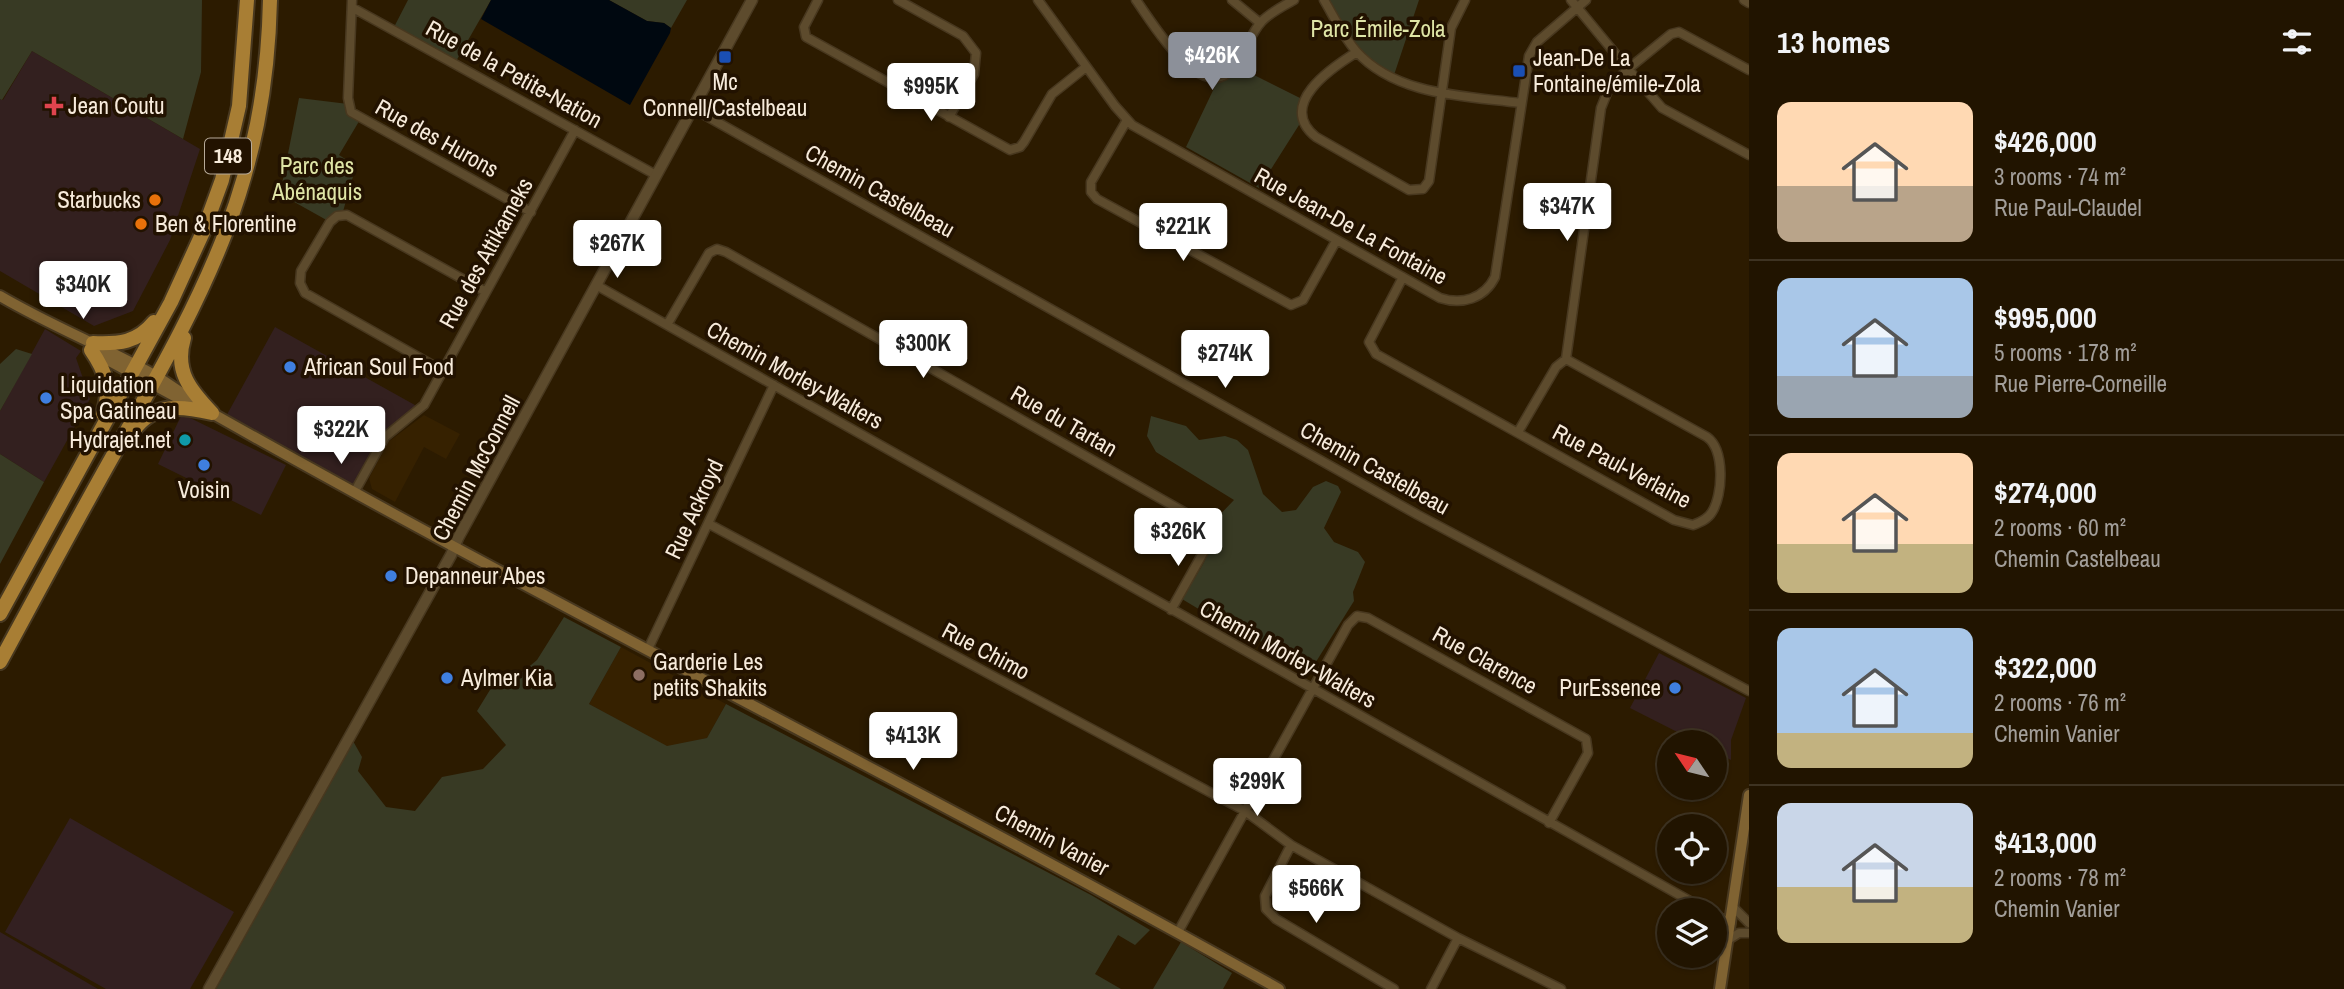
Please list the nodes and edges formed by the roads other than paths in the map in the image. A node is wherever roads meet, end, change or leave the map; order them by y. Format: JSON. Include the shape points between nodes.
{"nodes":[{"id":1,"x":247,"y":0,"type":"edge"},
{"id":2,"x":270,"y":0,"type":"edge"},
{"id":3,"x":752,"y":0,"type":"edge"},
{"id":4,"x":818,"y":0,"type":"edge"},
{"id":5,"x":898,"y":0,"type":"edge"},
{"id":6,"x":1038,"y":0,"type":"edge"},
{"id":7,"x":1136,"y":0,"type":"edge"},
{"id":8,"x":1232,"y":0,"type":"edge"},
{"id":9,"x":1294,"y":0,"type":"edge"},
{"id":10,"x":1324,"y":0,"type":"edge"},
{"id":11,"x":1465,"y":0,"type":"edge"},
{"id":12,"x":1586,"y":0,"type":"edge"},
{"id":13,"x":1744,"y":0,"type":"edge"},
{"id":14,"x":1749,"y":3,"type":"edge"},
{"id":15,"x":353,"y":4,"type":"edge"},
{"id":16,"x":1574,"y":4,"type":"edge"},
{"id":17,"x":1260,"y":23,"type":"junction"},
{"id":18,"x":1357,"y":52,"type":"junction"},
{"id":19,"x":1086,"y":67,"type":"junction"},
{"id":20,"x":1628,"y":69,"type":"junction"},
{"id":21,"x":1749,"y":70,"type":"edge"},
{"id":22,"x":1440,"y":92,"type":"junction"},
{"id":23,"x":1520,"y":103,"type":"junction"},
{"id":24,"x":692,"y":108,"type":"junction"},
{"id":25,"x":949,"y":117,"type":"junction"},
{"id":26,"x":1127,"y":120,"type":"junction"},
{"id":27,"x":575,"y":130,"type":"junction"},
{"id":28,"x":1749,"y":155,"type":"edge"},
{"id":29,"x":656,"y":175,"type":"junction"},
{"id":30,"x":531,"y":212,"type":"junction"},
{"id":31,"x":1336,"y":241,"type":"junction"},
{"id":32,"x":1403,"y":277,"type":"junction"},
{"id":33,"x":596,"y":285,"type":"junction"},
{"id":34,"x":486,"y":292,"type":"junction"},
{"id":35,"x":0,"y":296,"type":"edge"},
{"id":36,"x":171,"y":302,"type":"junction"},
{"id":37,"x":194,"y":308,"type":"junction"},
{"id":38,"x":667,"y":325,"type":"junction"},
{"id":39,"x":92,"y":347,"type":"junction"},
{"id":40,"x":1566,"y":359,"type":"junction"},
{"id":41,"x":134,"y":370,"type":"junction"},
{"id":42,"x":443,"y":371,"type":"junction"},
{"id":43,"x":154,"y":381,"type":"junction"},
{"id":44,"x":774,"y":385,"type":"junction"},
{"id":45,"x":212,"y":413,"type":"junction"},
{"id":46,"x":1518,"y":432,"type":"junction"},
{"id":47,"x":79,"y":470,"type":"junction"},
{"id":48,"x":97,"y":483,"type":"junction"},
{"id":49,"x":355,"y":491,"type":"junction"},
{"id":50,"x":709,"y":524,"type":"junction"},
{"id":51,"x":454,"y":547,"type":"junction"},
{"id":52,"x":1171,"y":610,"type":"junction"},
{"id":53,"x":0,"y":614,"type":"edge"},
{"id":54,"x":648,"y":649,"type":"junction"},
{"id":55,"x":0,"y":662,"type":"edge"},
{"id":56,"x":1312,"y":690,"type":"junction"},
{"id":57,"x":1749,"y":691,"type":"edge"},
{"id":58,"x":1749,"y":795,"type":"edge"},
{"id":59,"x":1245,"y":811,"type":"junction"},
{"id":60,"x":1549,"y":823,"type":"junction"},
{"id":61,"x":1291,"y":845,"type":"junction"},
{"id":62,"x":1684,"y":898,"type":"edge"},
{"id":63,"x":1733,"y":908,"type":"junction"},
{"id":64,"x":1727,"y":921,"type":"edge"},
{"id":65,"x":1731,"y":923,"type":"junction"},
{"id":66,"x":1749,"y":923,"type":"edge"},
{"id":67,"x":1178,"y":932,"type":"junction"},
{"id":68,"x":1749,"y":933,"type":"edge"},
{"id":69,"x":1458,"y":938,"type":"junction"},
{"id":70,"x":1728,"y":940,"type":"junction"},
{"id":71,"x":209,"y":989,"type":"edge"},
{"id":72,"x":1279,"y":989,"type":"edge"},
{"id":73,"x":1394,"y":989,"type":"edge"},
{"id":74,"x":1431,"y":989,"type":"edge"},
{"id":75,"x":1561,"y":989,"type":"edge"},
{"id":76,"x":1720,"y":989,"type":"edge"}],
"edges":[{"from":1,"to":36,"type":"highway","number":"148","via":[[232,143],[211,213]]},
{"from":2,"to":37,"type":"highway","number":"148","via":[[265,84],[249,167],[227,235]]},
{"from":3,"to":24,"type":"street","name":"Chemin McConnell"},
{"from":4,"to":25,"type":"street","via":[[804,27],[806,37]]},
{"from":5,"to":25,"type":"street","via":[[963,36],[976,53],[974,74]]},
{"from":6,"to":19,"type":"street","name":"Rue Jean-De La Fontaine"},
{"from":7,"to":17,"type":"street","via":[[1180,60],[1208,77],[1231,71]]},
{"from":8,"to":17,"type":"street"},
{"from":9,"to":17,"type":"street"},
{"from":10,"to":18,"type":"street"},
{"from":11,"to":22,"type":"street","via":[[1453,21]]},
{"from":12,"to":16,"type":"street","name":"Rue Jean-De La Fontaine"},
{"from":13,"to":14,"type":"street"},
{"from":15,"to":27,"type":"street","name":"Rue de la Petite-Nation"},
{"from":15,"to":30,"type":"street","name":"Rue des Hurons","via":[[351,112]]},
{"from":16,"to":20,"type":"street"},
{"from":16,"to":23,"type":"street","name":"Rue Jean-De La Fontaine","via":[[1532,49]]},
{"from":18,"to":22,"type":"street","via":[[1406,84]]},
{"from":18,"to":22,"type":"street","via":[[1319,77],[1303,107],[1303,120],[1316,137],[1409,190],[1423,189],[1429,181]]},
{"from":19,"to":25,"type":"street","via":[[1052,94],[1024,142],[1015,149]]},
{"from":19,"to":26,"type":"street","name":"Rue Jean-De La Fontaine"},
{"from":20,"to":21,"type":"street","via":[[1679,32]]},
{"from":20,"to":28,"type":"street","via":[[1662,108]]},
{"from":20,"to":40,"type":"street","via":[[1609,88],[1601,108]]},
{"from":22,"to":23,"type":"street"},
{"from":23,"to":32,"type":"street","name":"Rue Jean-De La Fontaine","via":[[1492,282],[1477,296],[1455,302]]},
{"from":24,"to":29,"type":"street","name":"Chemin McConnell"},
{"from":24,"to":57,"type":"street","name":"Chemin Castelbeau","via":[[1418,515]]},
{"from":26,"to":31,"type":"street","name":"Rue Jean-De La Fontaine"},
{"from":26,"to":31,"type":"street","via":[[1091,182],[1097,199],[1291,305],[1303,300]]},
{"from":27,"to":29,"type":"street","name":"Rue de la Petite-Nation"},
{"from":27,"to":30,"type":"street","name":"Rue des Attikameks"},
{"from":29,"to":33,"type":"street","name":"Chemin McConnell"},
{"from":30,"to":34,"type":"street","name":"Rue des Attikameks"},
{"from":31,"to":32,"type":"street","name":"Rue Jean-De La Fontaine"},
{"from":32,"to":46,"type":"street","name":"Rue Paul-Verlaine","via":[[1371,337],[1372,351]]},
{"from":33,"to":38,"type":"street","name":"Chemin Morley-Walters"},
{"from":33,"to":51,"type":"street","name":"Chemin McConnell"},
{"from":34,"to":42,"type":"street","name":"Rue des Attikameks"},
{"from":34,"to":42,"type":"street","via":[[347,215],[330,222],[302,271],[300,283],[305,293]]},
{"from":35,"to":39,"type":"main road","name":"Chemin Vanier"},
{"from":36,"to":39,"type":"highway","via":[[140,337]]},
{"from":36,"to":41,"type":"highway","number":"148"},
{"from":37,"to":43,"type":"highway","number":"148"},
{"from":37,"to":45,"type":"highway","via":[[180,362],[191,391]]},
{"from":38,"to":44,"type":"street","name":"Chemin Morley-Walters"},
{"from":38,"to":52,"type":"street","name":"Rue du Tartan","via":[[709,254],[717,249],[726,252],[1200,521],[1209,533],[1208,544]]},
{"from":39,"to":41,"type":"main road","name":"Chemin Vanier"},
{"from":39,"to":47,"type":"highway","via":[[104,372],[108,396]]},
{"from":40,"to":46,"type":"street","via":[[1556,367]]},
{"from":40,"to":46,"type":"street","name":"Rue Paul-Verlaine","via":[[1712,441],[1721,463],[1712,513],[1698,523],[1681,523]]},
{"from":41,"to":43,"type":"main road","name":"Chemin Vanier"},
{"from":41,"to":47,"type":"highway","number":"148"},
{"from":42,"to":49,"type":"street","name":"Rue des Attikameks","via":[[422,409],[386,437]]},
{"from":43,"to":45,"type":"main road","name":"Chemin Vanier"},
{"from":43,"to":48,"type":"highway","number":"148"},
{"from":44,"to":50,"type":"street","name":"Rue Ackroyd"},
{"from":44,"to":52,"type":"street","name":"Chemin Morley-Walters"},
{"from":45,"to":48,"type":"highway","via":[[174,407],[149,414]]},
{"from":45,"to":49,"type":"main road","name":"Chemin Vanier"},
{"from":47,"to":53,"type":"highway","number":"148"},
{"from":48,"to":55,"type":"highway","number":"148"},
{"from":49,"to":51,"type":"main road","name":"Chemin Vanier"},
{"from":50,"to":54,"type":"street","name":"Rue Ackroyd"},
{"from":50,"to":59,"type":"street","name":"Rue Chimo"},
{"from":51,"to":54,"type":"main road","name":"Chemin Vanier"},
{"from":51,"to":71,"type":"street","name":"Chemin McConnell"},
{"from":52,"to":56,"type":"street","name":"Chemin Morley-Walters"},
{"from":54,"to":67,"type":"main road","name":"Chemin Vanier"},
{"from":56,"to":59,"type":"street"},
{"from":56,"to":60,"type":"street","name":"Chemin Morley-Walters"},
{"from":56,"to":60,"type":"street","name":"Rue Clarence","via":[[1350,621],[1361,616],[1580,735],[1587,742],[1588,753]]},
{"from":58,"to":63,"type":"main road"},
{"from":59,"to":61,"type":"street","name":"Rue Chimo"},
{"from":59,"to":67,"type":"street"},
{"from":60,"to":62,"type":"street","name":"Chemin Morley-Walters"},
{"from":61,"to":69,"type":"street","name":"Rue Chimo"},
{"from":61,"to":73,"type":"street","via":[[1265,896],[1266,909]]},
{"from":63,"to":65,"type":"main road"},
{"from":63,"to":66,"type":"street"},
{"from":64,"to":65,"type":"street"},
{"from":65,"to":70,"type":"main road"},
{"from":67,"to":72,"type":"main road","name":"Chemin Vanier"},
{"from":68,"to":70,"type":"street"},
{"from":69,"to":74,"type":"street"},
{"from":69,"to":75,"type":"street","name":"Rue Chimo"},
{"from":70,"to":76,"type":"main road"}]}
